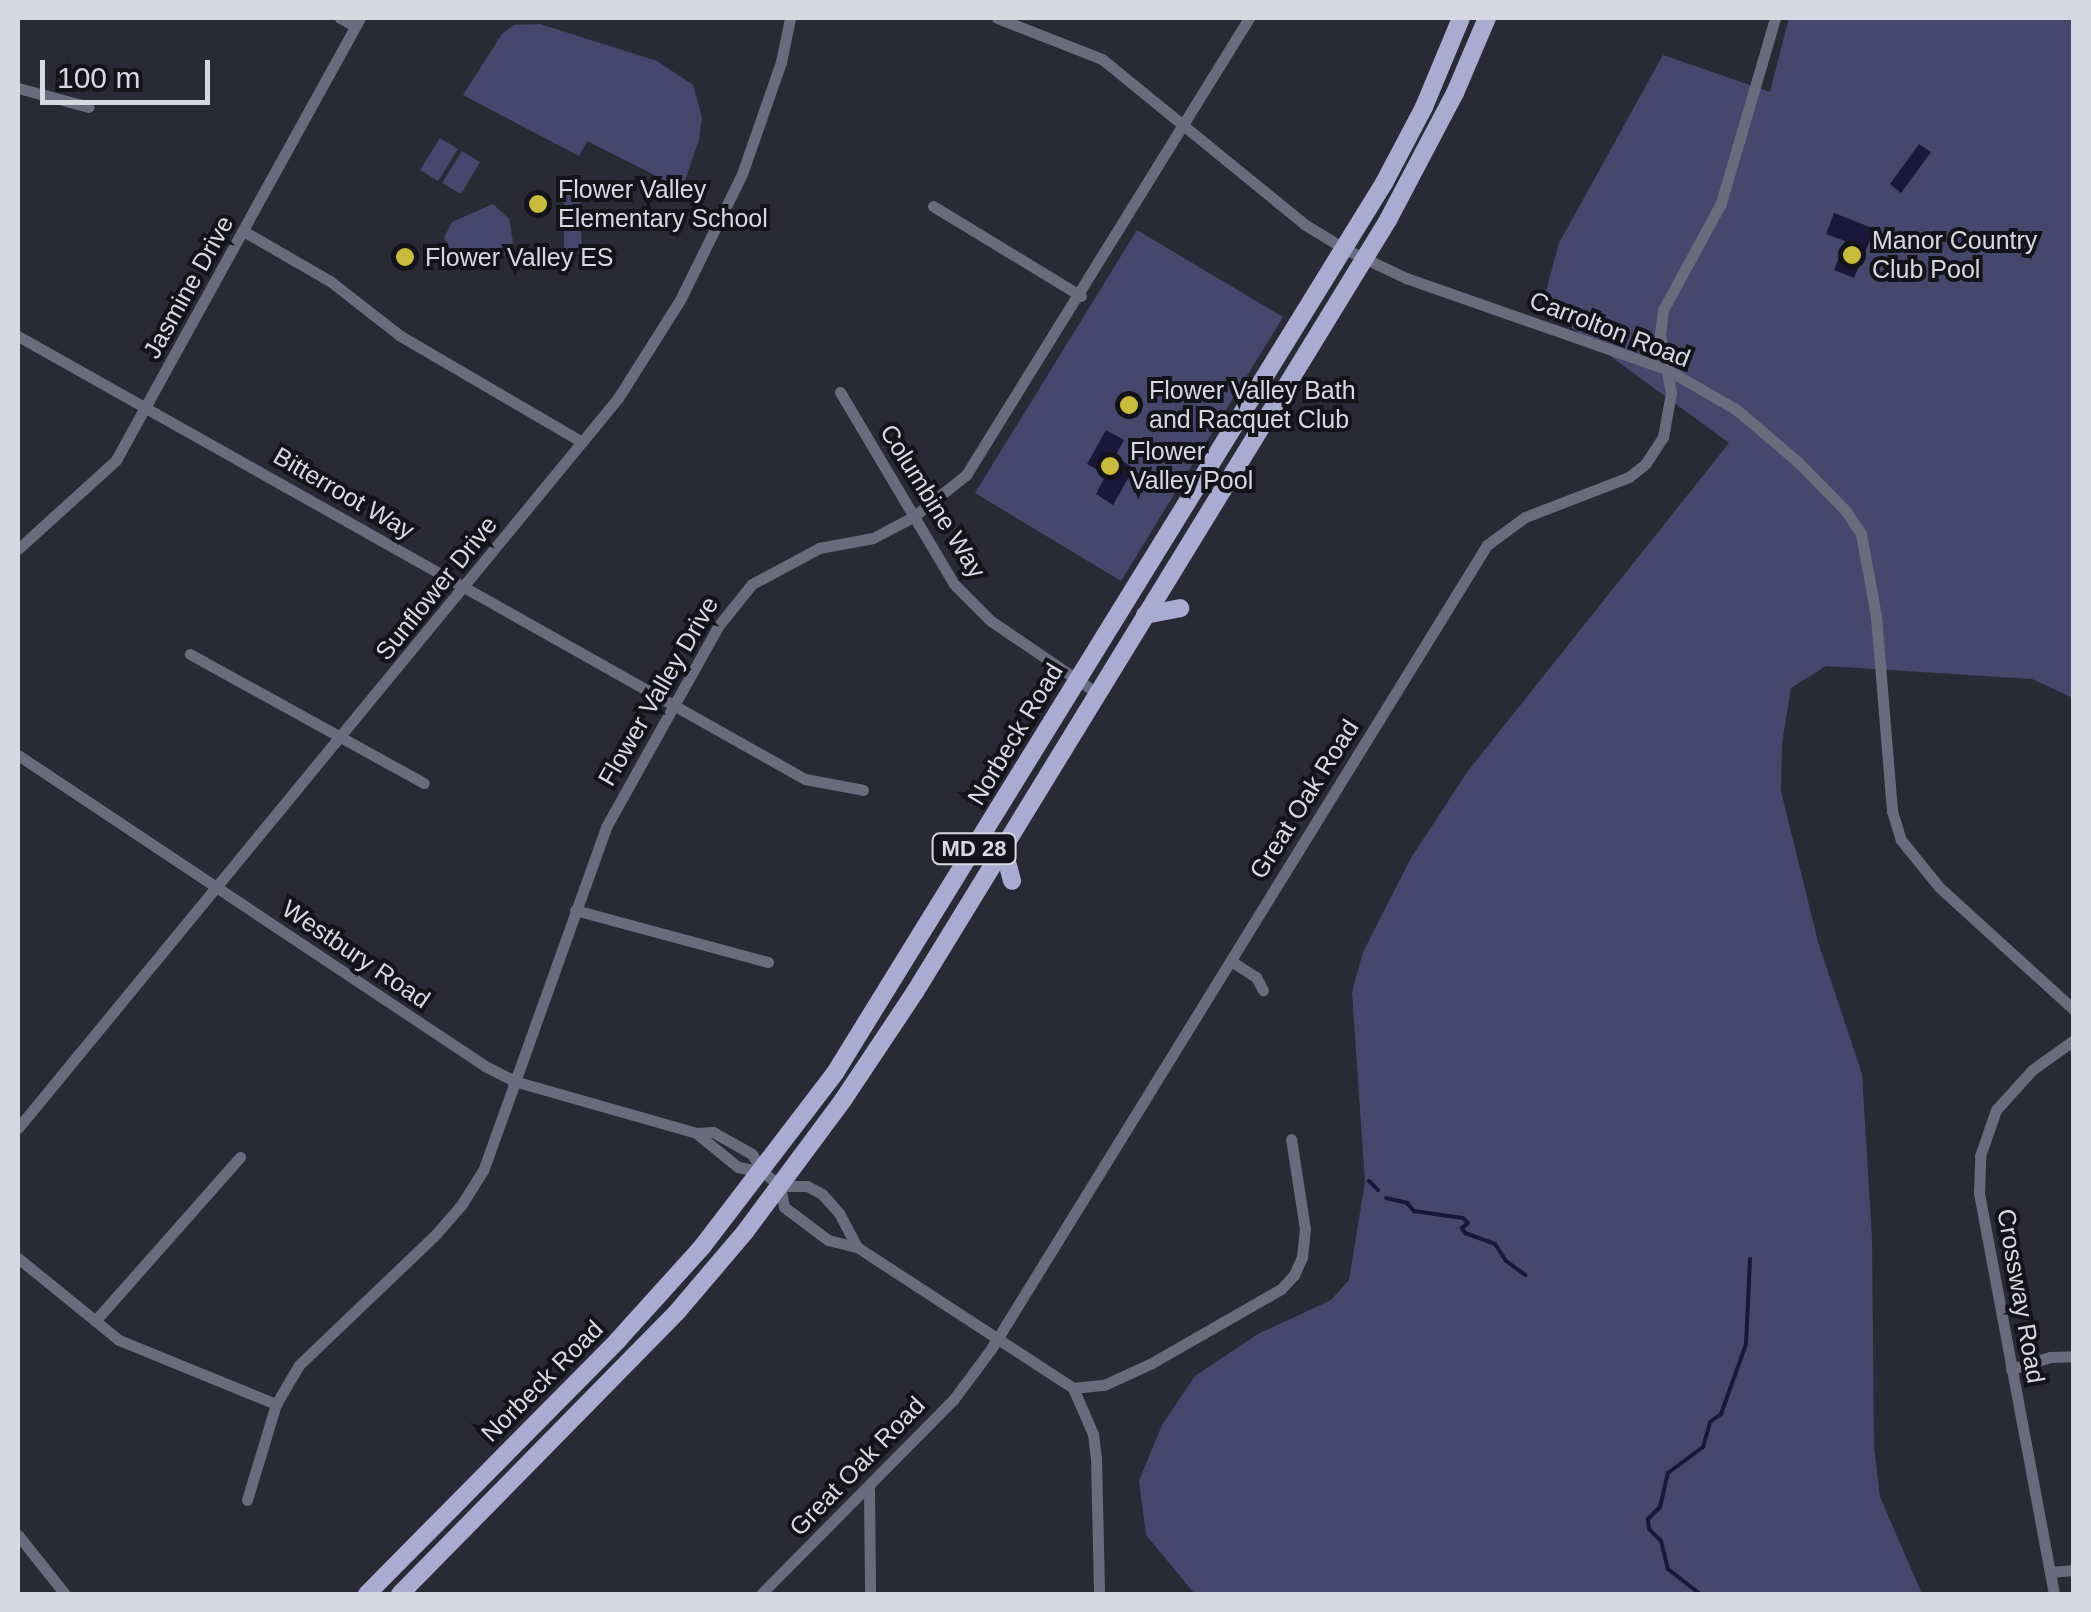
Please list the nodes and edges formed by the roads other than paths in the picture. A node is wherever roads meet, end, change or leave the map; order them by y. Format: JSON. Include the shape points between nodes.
{"nodes":[{"id":1,"x":340,"y":18,"type":"edge"},
{"id":2,"x":790,"y":18,"type":"edge"},
{"id":3,"x":997,"y":18,"type":"edge"},
{"id":4,"x":1249,"y":18,"type":"edge"},
{"id":5,"x":1461,"y":18,"type":"edge"},
{"id":6,"x":1487,"y":18,"type":"edge"},
{"id":7,"x":1775,"y":18,"type":"edge"},
{"id":8,"x":357,"y":22,"type":"edge"},
{"id":9,"x":18,"y":88,"type":"edge"},
{"id":10,"x":88,"y":107,"type":"dead end"},
{"id":11,"x":1184,"y":128,"type":"junction"},
{"id":12,"x":933,"y":206,"type":"dead end"},
{"id":13,"x":245,"y":232,"type":"junction"},
{"id":14,"x":1344,"y":249,"type":"junction"},
{"id":15,"x":1364,"y":258,"type":"junction"},
{"id":16,"x":1081,"y":296,"type":"junction"},
{"id":17,"x":18,"y":336,"type":"edge"},
{"id":18,"x":1666,"y":369,"type":"junction"},
{"id":19,"x":840,"y":392,"type":"dead end"},
{"id":20,"x":146,"y":409,"type":"junction"},
{"id":21,"x":582,"y":442,"type":"junction"},
{"id":22,"x":913,"y":517,"type":"junction"},
{"id":23,"x":18,"y":549,"type":"edge"},
{"id":24,"x":464,"y":589,"type":"junction"},
{"id":25,"x":1180,"y":608,"type":"dead end"},
{"id":26,"x":1145,"y":615,"type":"junction"},
{"id":27,"x":190,"y":654,"type":"dead end"},
{"id":28,"x":1076,"y":680,"type":"junction"},
{"id":29,"x":1097,"y":693,"type":"junction"},
{"id":30,"x":673,"y":704,"type":"junction"},
{"id":31,"x":342,"y":739,"type":"junction"},
{"id":32,"x":18,"y":755,"type":"edge"},
{"id":33,"x":424,"y":783,"type":"dead end"},
{"id":34,"x":863,"y":790,"type":"dead end"},
{"id":35,"x":1003,"y":847,"type":"junction"},
{"id":36,"x":1012,"y":881,"type":"dead end"},
{"id":37,"x":217,"y":888,"type":"junction"},
{"id":38,"x":575,"y":910,"type":"junction"},
{"id":39,"x":1232,"y":960,"type":"junction"},
{"id":40,"x":768,"y":962,"type":"dead end"},
{"id":41,"x":1263,"y":990,"type":"dead end"},
{"id":42,"x":2074,"y":1010,"type":"edge"},
{"id":43,"x":2074,"y":1040,"type":"edge"},
{"id":44,"x":514,"y":1081,"type":"junction"},
{"id":45,"x":18,"y":1128,"type":"edge"},
{"id":46,"x":696,"y":1133,"type":"junction"},
{"id":47,"x":1291,"y":1138,"type":"dead end"},
{"id":48,"x":240,"y":1157,"type":"dead end"},
{"id":49,"x":762,"y":1172,"type":"junction"},
{"id":50,"x":780,"y":1186,"type":"junction"},
{"id":51,"x":857,"y":1247,"type":"junction"},
{"id":52,"x":18,"y":1258,"type":"edge"},
{"id":53,"x":96,"y":1321,"type":"junction"},
{"id":54,"x":996,"y":1338,"type":"junction"},
{"id":55,"x":2074,"y":1356,"type":"edge"},
{"id":56,"x":2011,"y":1369,"type":"junction"},
{"id":57,"x":1073,"y":1388,"type":"junction"},
{"id":58,"x":276,"y":1404,"type":"junction"},
{"id":59,"x":869,"y":1490,"type":"junction"},
{"id":60,"x":247,"y":1500,"type":"dead end"},
{"id":61,"x":18,"y":1535,"type":"edge"},
{"id":62,"x":2074,"y":1570,"type":"edge"},
{"id":63,"x":2050,"y":1572,"type":"junction"},
{"id":64,"x":65,"y":1594,"type":"edge"},
{"id":65,"x":367,"y":1594,"type":"edge"},
{"id":66,"x":400,"y":1594,"type":"edge"},
{"id":67,"x":761,"y":1594,"type":"edge"},
{"id":68,"x":870,"y":1594,"type":"edge"},
{"id":69,"x":1099,"y":1594,"type":"edge"},
{"id":70,"x":2054,"y":1594,"type":"edge"}],
"edges":[{"from":1,"to":8,"type":"street"},
{"from":2,"to":21,"type":"street","name":"Sunflower Drive","via":[[742,174],[654,345]]},
{"from":3,"to":11,"type":"street","name":"Carrolton Road","via":[[1102,59]]},
{"from":4,"to":11,"type":"street","name":"Flower Valley Drive"},
{"from":5,"to":14,"type":"main road","name":"Norbeck Road","number":"MD 28","via":[[1424,106]]},
{"from":6,"to":15,"type":"main road","name":"Norbeck Road","number":"MD 28","via":[[1455,93]]},
{"from":7,"to":18,"type":"street","name":"Great Oak Road","via":[[1721,203],[1663,310]]},
{"from":8,"to":13,"type":"street","name":"Jasmine Drive"},
{"from":9,"to":10,"type":"street"},
{"from":11,"to":14,"type":"street","name":"Carrolton Road"},
{"from":11,"to":16,"type":"street","name":"Flower Valley Drive"},
{"from":12,"to":16,"type":"street"},
{"from":13,"to":20,"type":"street","name":"Jasmine Drive"},
{"from":13,"to":21,"type":"street","via":[[330,281],[399,335]]},
{"from":14,"to":15,"type":"street","name":"Carrolton Road"},
{"from":14,"to":28,"type":"main road","name":"Norbeck Road","number":"MD 28"},
{"from":15,"to":18,"type":"street","name":"Carrolton Road"},
{"from":15,"to":26,"type":"main road","name":"Norbeck Road","number":"MD 28"},
{"from":16,"to":22,"type":"street","name":"Flower Valley Drive","via":[[979,460],[950,492]]},
{"from":17,"to":20,"type":"street","name":"Bitterroot Way"},
{"from":18,"to":39,"type":"street","name":"Great Oak Road","via":[[1671,393],[1663,437],[1646,463],[1611,488],[1525,517],[1487,545]]},
{"from":18,"to":42,"type":"street","name":"Carrolton Road","via":[[1737,410],[1799,464],[1862,534],[1900,840],[1939,887]]},
{"from":19,"to":22,"type":"street","name":"Columbine Way"},
{"from":20,"to":23,"type":"street","name":"Jasmine Drive","via":[[116,460]]},
{"from":20,"to":24,"type":"street","name":"Bitterroot Way"},
{"from":21,"to":24,"type":"street","name":"Sunflower Drive"},
{"from":22,"to":28,"type":"street","name":"Columbine Way","via":[[991,621]]},
{"from":22,"to":30,"type":"street","name":"Flower Valley Drive","via":[[873,538],[796,558],[752,584],[718,626]]},
{"from":24,"to":30,"type":"street","name":"Bitterroot Way"},
{"from":24,"to":31,"type":"street","name":"Sunflower Drive"},
{"from":25,"to":26,"type":"main road"},
{"from":26,"to":29,"type":"main road","name":"Norbeck Road","number":"MD 28"},
{"from":27,"to":31,"type":"street"},
{"from":28,"to":29,"type":"street","name":"Columbine Way"},
{"from":28,"to":49,"type":"main road","name":"Norbeck Road","number":"MD 28","via":[[878,1006]]},
{"from":29,"to":35,"type":"main road","name":"Norbeck Road","number":"MD 28"},
{"from":30,"to":34,"type":"street","name":"Bitterroot Way","via":[[804,779]]},
{"from":30,"to":38,"type":"street","name":"Flower Valley Drive","via":[[606,827]]},
{"from":31,"to":33,"type":"street"},
{"from":31,"to":37,"type":"street","name":"Sunflower Drive"},
{"from":32,"to":37,"type":"street","name":"Westbury Road"},
{"from":35,"to":36,"type":"main road"},
{"from":35,"to":50,"type":"main road","name":"Norbeck Road","number":"MD 28","via":[[915,992]]},
{"from":37,"to":44,"type":"street","name":"Westbury Road"},
{"from":37,"to":45,"type":"street","name":"Sunflower Drive"},
{"from":38,"to":40,"type":"street"},
{"from":38,"to":44,"type":"street","name":"Flower Valley Drive"},
{"from":39,"to":41,"type":"street"},
{"from":39,"to":54,"type":"street","name":"Great Oak Road"},
{"from":43,"to":56,"type":"street","name":"Crossway Road","via":[[2032,1070],[1996,1110],[1980,1156],[1979,1193]]},
{"from":44,"to":46,"type":"street","name":"Westbury Road"},
{"from":44,"to":58,"type":"street","name":"Flower Valley Drive","via":[[483,1170],[462,1204],[312,1351]]},
{"from":46,"to":49,"type":"street","name":"Westbury Road","via":[[738,1168]]},
{"from":46,"to":49,"type":"street","name":"Westbury Road","via":[[713,1132],[752,1154]]},
{"from":47,"to":57,"type":"street","via":[[1305,1229],[1294,1275],[1281,1289],[1150,1364],[1104,1385]]},
{"from":48,"to":53,"type":"street"},
{"from":49,"to":50,"type":"street","name":"Westbury Road"},
{"from":49,"to":65,"type":"main road","name":"Norbeck Road","number":"MD 28","via":[[618,1340]]},
{"from":50,"to":51,"type":"street","name":"Westbury Road","via":[[784,1207],[828,1240]]},
{"from":50,"to":51,"type":"street","name":"Westbury Road","via":[[807,1186],[822,1194]]},
{"from":50,"to":66,"type":"main road","name":"Norbeck Road","number":"MD 28","via":[[677,1312]]},
{"from":51,"to":54,"type":"street","name":"Westbury Road"},
{"from":52,"to":53,"type":"street"},
{"from":53,"to":58,"type":"street","via":[[140,1352]]},
{"from":54,"to":57,"type":"street","name":"Westbury Road"},
{"from":54,"to":59,"type":"street","name":"Great Oak Road","via":[[953,1400]]},
{"from":55,"to":56,"type":"street"},
{"from":56,"to":63,"type":"street","name":"Crossway Road"},
{"from":57,"to":69,"type":"street","via":[[1093,1434]]},
{"from":58,"to":60,"type":"street","name":"Flower Valley Drive"},
{"from":59,"to":67,"type":"street","name":"Great Oak Road"},
{"from":59,"to":68,"type":"street"},
{"from":61,"to":64,"type":"street"},
{"from":62,"to":63,"type":"street"},
{"from":63,"to":70,"type":"street","name":"Crossway Road"}]}
